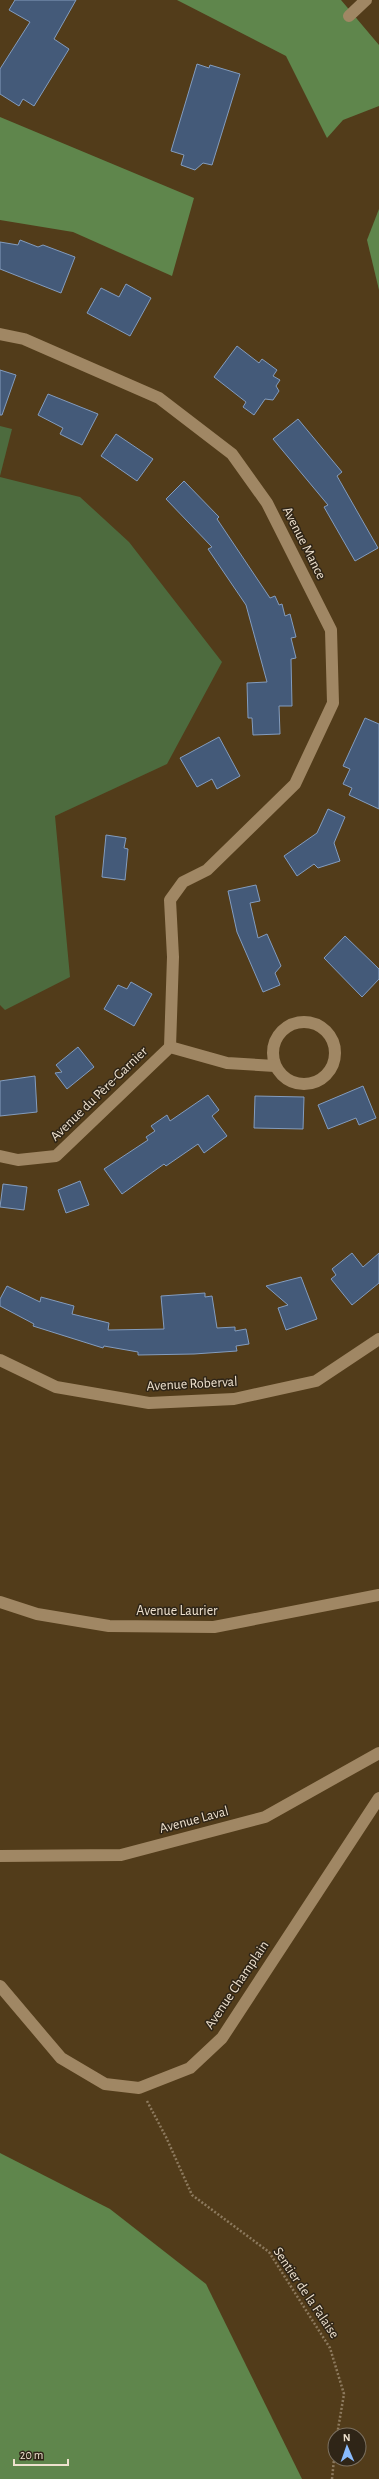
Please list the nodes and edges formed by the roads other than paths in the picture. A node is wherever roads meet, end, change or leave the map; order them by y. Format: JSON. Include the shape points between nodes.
{"nodes":[{"id":1,"x":366,"y":0,"type":"edge"},
{"id":2,"x":349,"y":16,"type":"dead end"},
{"id":3,"x":0,"y":334,"type":"edge"},
{"id":4,"x":207,"y":870,"type":"joint"},
{"id":5,"x":170,"y":1047,"type":"junction"},
{"id":6,"x":275,"y":1066,"type":"junction"},
{"id":7,"x":0,"y":1156,"type":"edge"},
{"id":8,"x":379,"y":1339,"type":"edge"},
{"id":9,"x":0,"y":1360,"type":"edge"},
{"id":10,"x":379,"y":1595,"type":"edge"},
{"id":11,"x":0,"y":1602,"type":"edge"},
{"id":12,"x":379,"y":1753,"type":"edge"},
{"id":13,"x":379,"y":1798,"type":"edge"},
{"id":14,"x":0,"y":1856,"type":"edge"},
{"id":15,"x":0,"y":1986,"type":"edge"}],
"edges":[{"from":1,"to":2,"type":"street"},
{"from":3,"to":4,"type":"street","name":"Avenue Mance","via":[[24,339],[159,398],[232,454],[267,503],[331,630],[333,703],[295,784]]},
{"from":4,"to":5,"type":"street","name":"Avenue du Père-Garnier","via":[[183,882],[170,900],[173,957]]},
{"from":5,"to":6,"type":"street","name":"Avenue du Père-Garnier","via":[[227,1062]]},
{"from":5,"to":7,"type":"street","name":"Avenue du Père-Garnier","via":[[56,1156],[18,1160]]},
{"from":6,"to":6,"type":"street","via":[[280,1074],[292,1082],[315,1082],[327,1074],[334,1062],[332,1039],[315,1024],[296,1022],[288,1026],[276,1039],[273,1053]]},
{"from":8,"to":9,"type":"street","name":"Avenue Roberval","via":[[316,1381],[234,1399],[149,1403],[56,1387]]},
{"from":10,"to":11,"type":"street","name":"Avenue Laurier","via":[[214,1627],[109,1626],[37,1614]]},
{"from":12,"to":14,"type":"street","name":"Avenue Laval","via":[[265,1817],[121,1855]]},
{"from":13,"to":15,"type":"street","name":"Avenue Champlain","via":[[222,2038],[190,2068],[139,2088],[104,2084],[61,2058]]}]}
